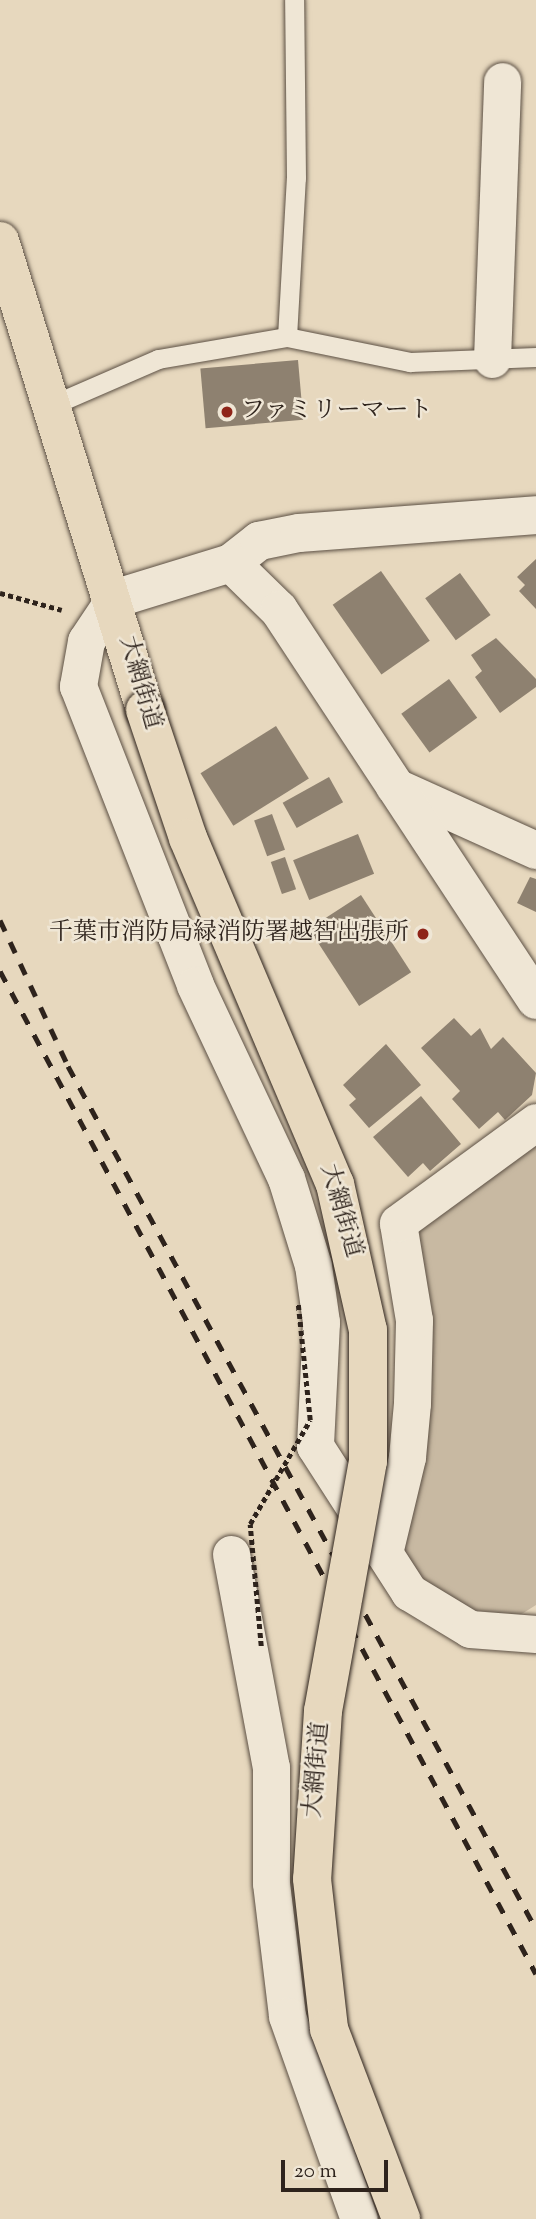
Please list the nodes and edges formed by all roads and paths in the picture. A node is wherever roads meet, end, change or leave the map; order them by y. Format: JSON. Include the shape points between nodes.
{"nodes":[{"id":1,"x":294,"y":0,"type":"edge"},
{"id":2,"x":502,"y":81,"type":"dead end"},
{"id":3,"x":0,"y":241,"type":"edge"},
{"id":4,"x":287,"y":337,"type":"junction"},
{"id":5,"x":536,"y":357,"type":"edge"},
{"id":6,"x":492,"y":359,"type":"junction"},
{"id":7,"x":50,"y":406,"type":"junction"},
{"id":8,"x":536,"y":515,"type":"edge"},
{"id":9,"x":231,"y":563,"type":"junction"},
{"id":10,"x":0,"y":593,"type":"edge"},
{"id":11,"x":114,"y":599,"type":"junction"},
{"id":12,"x":394,"y":786,"type":"junction"},
{"id":13,"x":536,"y":850,"type":"edge"},
{"id":14,"x":536,"y":1000,"type":"edge"},
{"id":15,"x":536,"y":1122,"type":"edge"},
{"id":16,"x":298,"y":1304,"type":"dead end"},
{"id":17,"x":384,"y":1553,"type":"junction"},
{"id":18,"x":231,"y":1554,"type":"dead end"},
{"id":19,"x":536,"y":1634,"type":"edge"},
{"id":20,"x":261,"y":1646,"type":"dead end"},
{"id":21,"x":359,"y":2219,"type":"edge"},
{"id":22,"x":401,"y":2219,"type":"edge"}],
"edges":[{"from":1,"to":4,"type":"lane","via":[[296,178]]},
{"from":2,"to":6,"type":"street"},
{"from":3,"to":7,"type":"main road","name":"大網街道"},
{"from":4,"to":6,"type":"lane","via":[[410,362]]},
{"from":4,"to":7,"type":"lane","via":[[158,359]]},
{"from":5,"to":6,"type":"lane"},
{"from":7,"to":11,"type":"main road","name":"大網街道"},
{"from":8,"to":9,"type":"street","via":[[299,533],[259,541]]},
{"from":9,"to":11,"type":"street"},
{"from":9,"to":12,"type":"street","via":[[279,610]]},
{"from":10,"to":11,"type":"path","via":[[56,612]]},
{"from":11,"to":17,"type":"street","via":[[86,641],[78,686],[195,985],[286,1178],[313,1265],[321,1322],[315,1446]]},
{"from":11,"to":22,"type":"main road","name":"大網街道","bridge":true,"via":[[188,838],[335,1184],[368,1330],[368,1461],[323,1711],[312,1879],[329,2029]]},
{"from":12,"to":13,"type":"street"},
{"from":12,"to":14,"type":"street"},
{"from":15,"to":17,"type":"street","via":[[398,1223],[414,1320],[412,1404],[407,1457]]},
{"from":16,"to":20,"type":"path","bridge":true,"via":[[310,1420],[250,1524]]},
{"from":17,"to":19,"type":"street","via":[[409,1592],[470,1629]]},
{"from":18,"to":21,"type":"street","via":[[271,1767],[271,1883],[287,2016]]}]}
